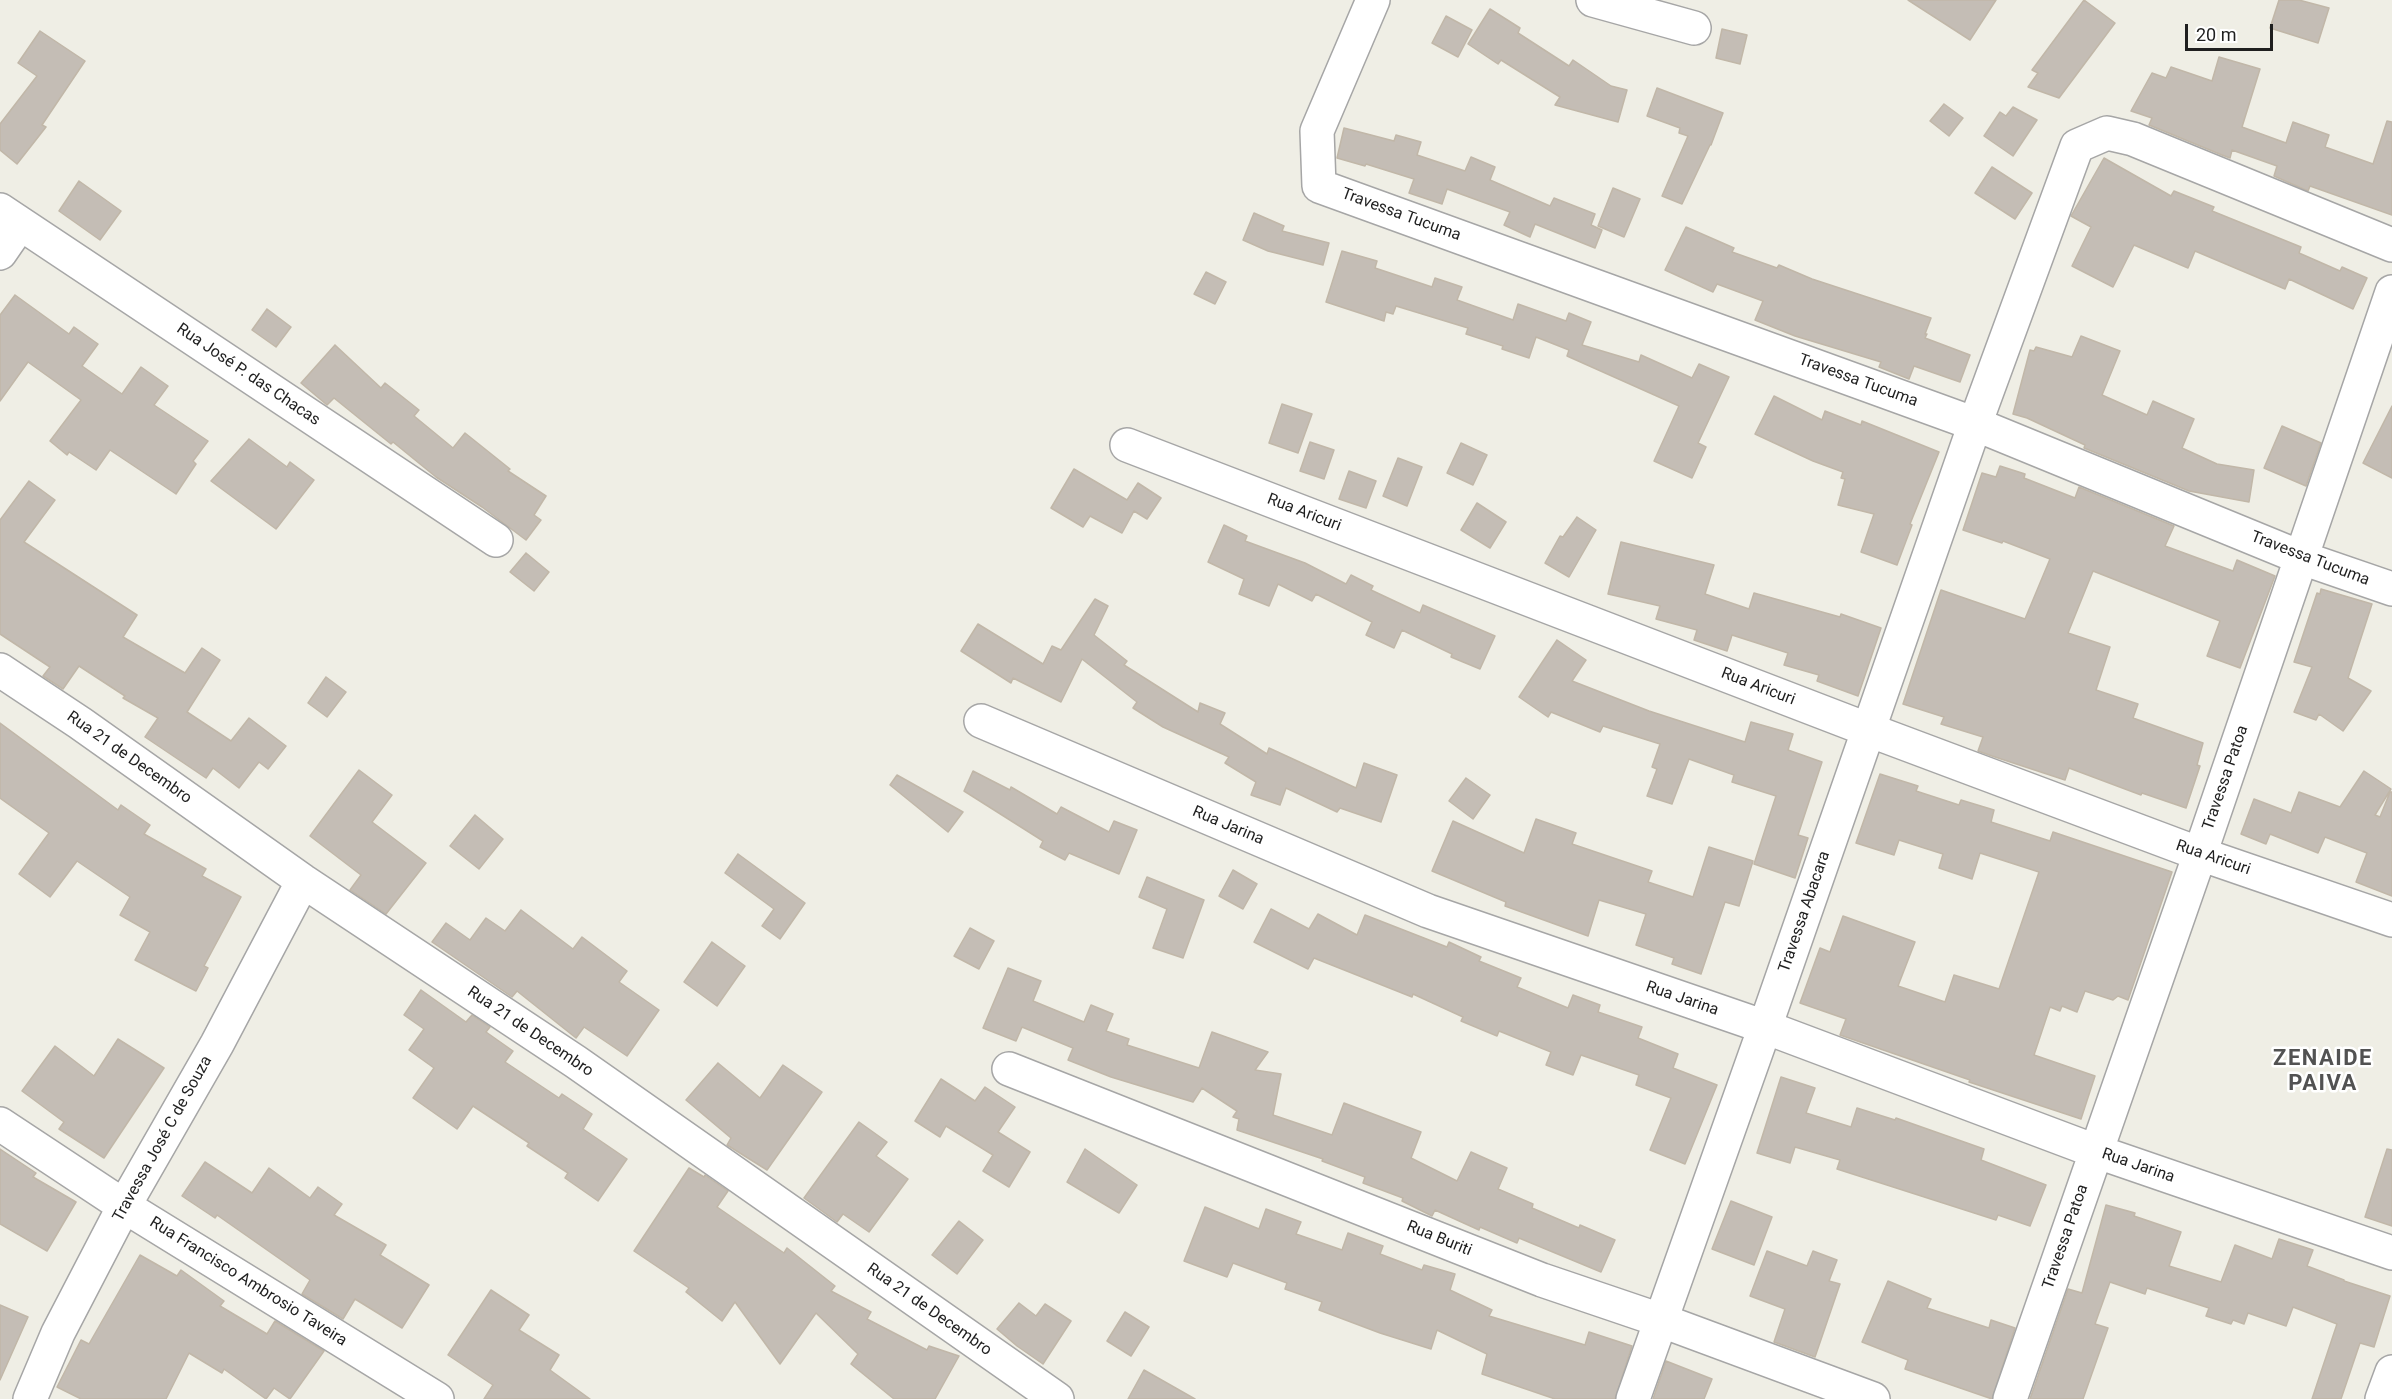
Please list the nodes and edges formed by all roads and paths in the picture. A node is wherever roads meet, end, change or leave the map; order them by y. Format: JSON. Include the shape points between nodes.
{"nodes":[{"id":1,"x":1373,"y":0,"type":"edge"},
{"id":2,"x":1593,"y":0,"type":"edge"},
{"id":3,"x":1694,"y":28,"type":"dead end"},
{"id":4,"x":10,"y":217,"type":"edge"},
{"id":5,"x":2392,"y":245,"type":"edge"},
{"id":6,"x":0,"y":253,"type":"edge"},
{"id":7,"x":2392,"y":292,"type":"edge"},
{"id":8,"x":1975,"y":424,"type":"junction"},
{"id":9,"x":1127,"y":445,"type":"dead end"},
{"id":10,"x":496,"y":540,"type":"dead end"},
{"id":11,"x":2302,"y":558,"type":"junction"},
{"id":12,"x":2392,"y":589,"type":"edge"},
{"id":13,"x":0,"y":670,"type":"edge"},
{"id":14,"x":981,"y":721,"type":"dead end"},
{"id":15,"x":1869,"y":730,"type":"junction"},
{"id":16,"x":2200,"y":854,"type":"junction"},
{"id":17,"x":303,"y":881,"type":"junction"},
{"id":18,"x":2392,"y":920,"type":"edge"},
{"id":19,"x":1765,"y":1027,"type":"junction"},
{"id":20,"x":1009,"y":1069,"type":"dead end"},
{"id":21,"x":0,"y":1124,"type":"edge"},
{"id":22,"x":2095,"y":1151,"type":"junction"},
{"id":23,"x":124,"y":1206,"type":"junction"},
{"id":24,"x":2392,"y":1253,"type":"edge"},
{"id":25,"x":1660,"y":1320,"type":"junction"},
{"id":26,"x":2392,"y":1372,"type":"edge"},
{"id":27,"x":431,"y":1397,"type":"edge"},
{"id":28,"x":30,"y":1399,"type":"edge"},
{"id":29,"x":1057,"y":1399,"type":"edge"},
{"id":30,"x":1633,"y":1399,"type":"edge"},
{"id":31,"x":1873,"y":1399,"type":"edge"},
{"id":32,"x":2010,"y":1399,"type":"edge"},
{"id":33,"x":2382,"y":1399,"type":"edge"}],
"edges":[{"from":1,"to":8,"type":"street","name":"Travessa Tucuma","via":[[1317,131],[1319,186]]},
{"from":2,"to":3,"type":"street"},
{"from":4,"to":6,"type":"street"},
{"from":4,"to":10,"type":"street","name":"Rua José P. das Chacas"},
{"from":5,"to":8,"type":"street","name":"Travessa Abacara","via":[[2133,139],[2108,133],[2077,146]]},
{"from":7,"to":11,"type":"street","name":"Travessa Patoa"},
{"from":8,"to":11,"type":"street","name":"Travessa Tucuma"},
{"from":8,"to":15,"type":"street","name":"Travessa Abacara"},
{"from":9,"to":15,"type":"street","name":"Rua Aricuri"},
{"from":11,"to":12,"type":"street","name":"Travessa Tucuma"},
{"from":11,"to":16,"type":"street","name":"Travessa Patoa"},
{"from":13,"to":17,"type":"street","name":"Rua 21 de Decembro"},
{"from":14,"to":19,"type":"street","name":"Rua Jarina","via":[[1428,911]]},
{"from":15,"to":16,"type":"street","name":"Rua Aricuri"},
{"from":15,"to":19,"type":"street","name":"Travessa Abacara"},
{"from":16,"to":18,"type":"street","name":"Rua Aricuri"},
{"from":16,"to":22,"type":"street","name":"Travessa Patoa"},
{"from":17,"to":23,"type":"street","name":"Travessa José C de Souza"},
{"from":17,"to":29,"type":"street","name":"Rua 21 de Decembro","via":[[576,1062]]},
{"from":19,"to":22,"type":"street","name":"Rua Jarina"},
{"from":19,"to":25,"type":"street","name":"Travessa Abacara"},
{"from":20,"to":25,"type":"street","name":"Rua Buriti","via":[[1542,1280]]},
{"from":21,"to":23,"type":"street","name":"Rua Francisco Ambrosio Taveira"},
{"from":22,"to":24,"type":"street","name":"Rua Jarina"},
{"from":22,"to":32,"type":"street","name":"Travessa Patoa"},
{"from":23,"to":27,"type":"street","name":"Rua Francisco Ambrosio Taveira"},
{"from":23,"to":28,"type":"street","name":"Travessa José C de Souza","via":[[58,1333]]},
{"from":25,"to":30,"type":"street","name":"Travessa Abacara"},
{"from":25,"to":31,"type":"street","name":"Rua Buriti"},
{"from":26,"to":33,"type":"street"}]}
